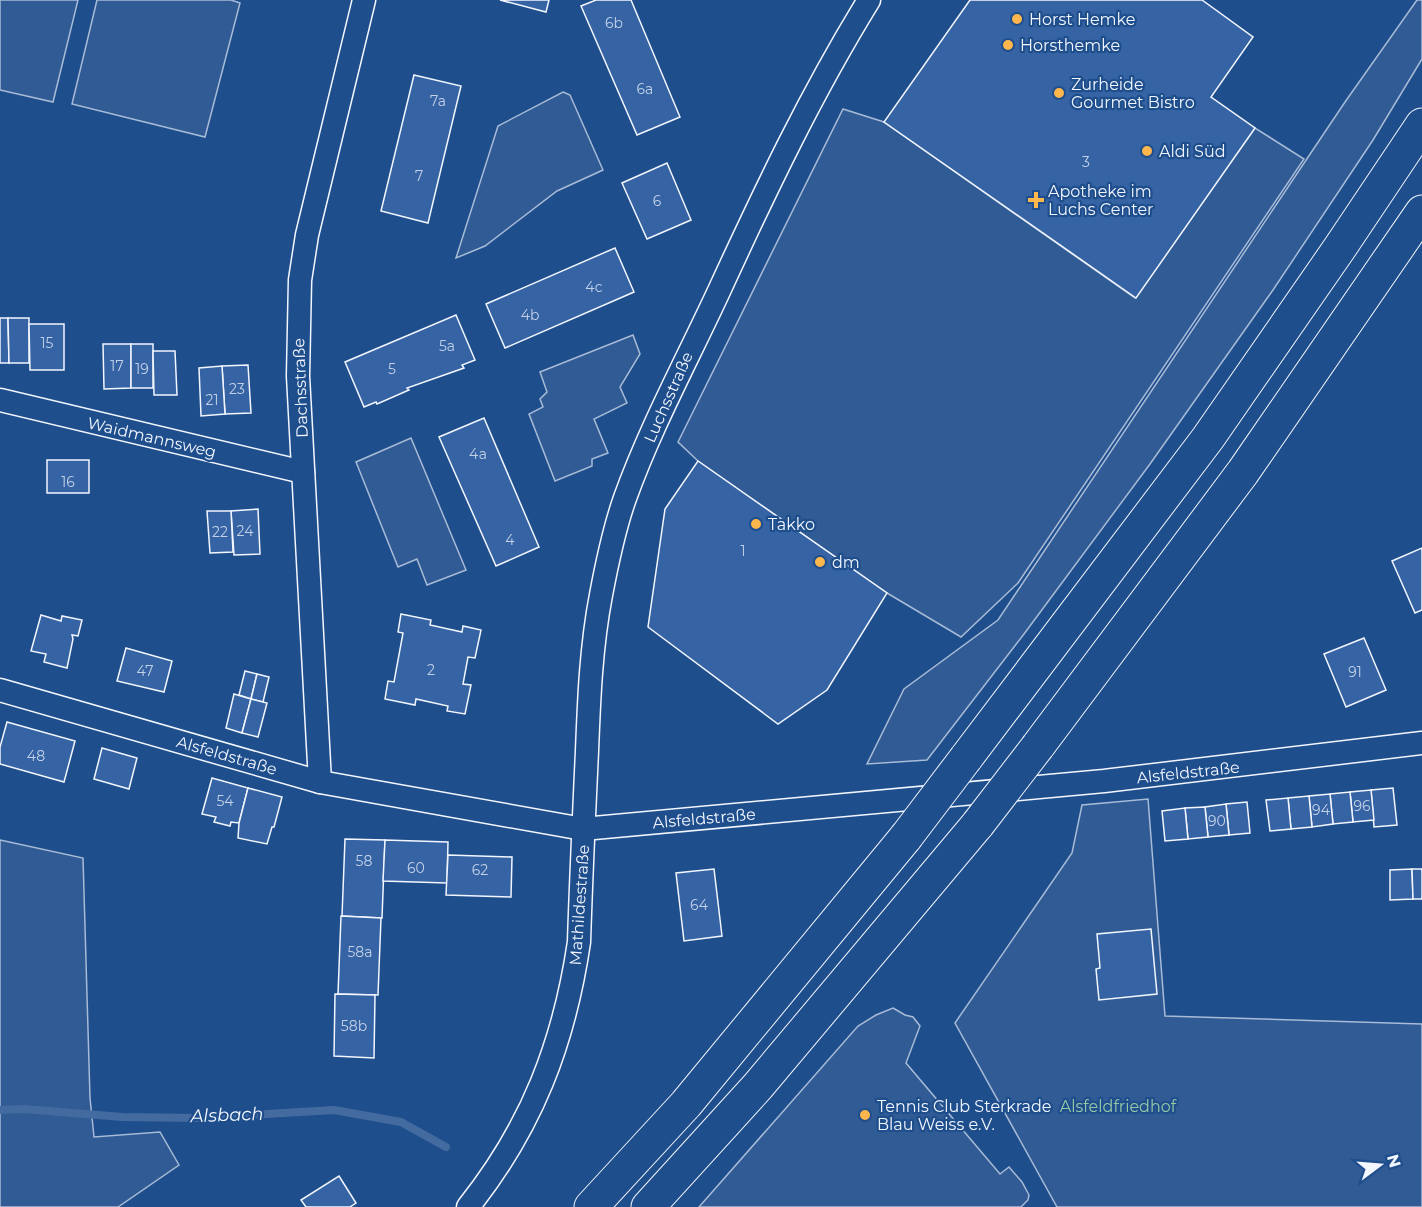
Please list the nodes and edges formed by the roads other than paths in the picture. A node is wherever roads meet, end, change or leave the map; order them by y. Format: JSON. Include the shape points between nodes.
{"nodes":[{"id":1,"x":364,"y":0,"type":"edge"},
{"id":2,"x":869,"y":0,"type":"edge"},
{"id":3,"x":1422,"y":125,"type":"edge"},
{"id":4,"x":1422,"y":212,"type":"edge"},
{"id":5,"x":0,"y":400,"type":"edge"},
{"id":6,"x":303,"y":472,"type":"junction"},
{"id":7,"x":0,"y":690,"type":"edge"},
{"id":8,"x":1422,"y":744,"type":"edge"},
{"id":9,"x":320,"y":782,"type":"junction"},
{"id":10,"x":584,"y":830,"type":"junction"},
{"id":11,"x":468,"y":1207,"type":"edge"},
{"id":12,"x":591,"y":1207,"type":"edge"},
{"id":13,"x":648,"y":1207,"type":"edge"}],
"edges":[{"from":1,"to":6,"type":"street","name":"Dachsstraße","via":[[307,235],[300,280],[298,352]]},
{"from":2,"to":10,"type":"street","name":"Luchsstraße","via":[[817,88],[764,192],[625,497],[600,597],[591,668]]},
{"from":3,"to":12,"type":"highway","bridge":true,"via":[[1208,438],[906,837],[686,1104]]},
{"from":4,"to":13,"type":"highway","bridge":true,"via":[[1244,472],[978,824],[758,1086]]},
{"from":5,"to":6,"type":"street","name":"Waidmannsweg"},
{"from":6,"to":9,"type":"street","name":"Dachsstraße"},
{"from":7,"to":9,"type":"street","name":"Alsfeldstraße"},
{"from":8,"to":10,"type":"street","name":"Alsfeldstraße","via":[[1104,781]]},
{"from":9,"to":10,"type":"street","name":"Alsfeldstraße"},
{"from":10,"to":11,"type":"street","name":"Mathildestraße","via":[[579,942],[562,1029],[524,1122]]}]}
